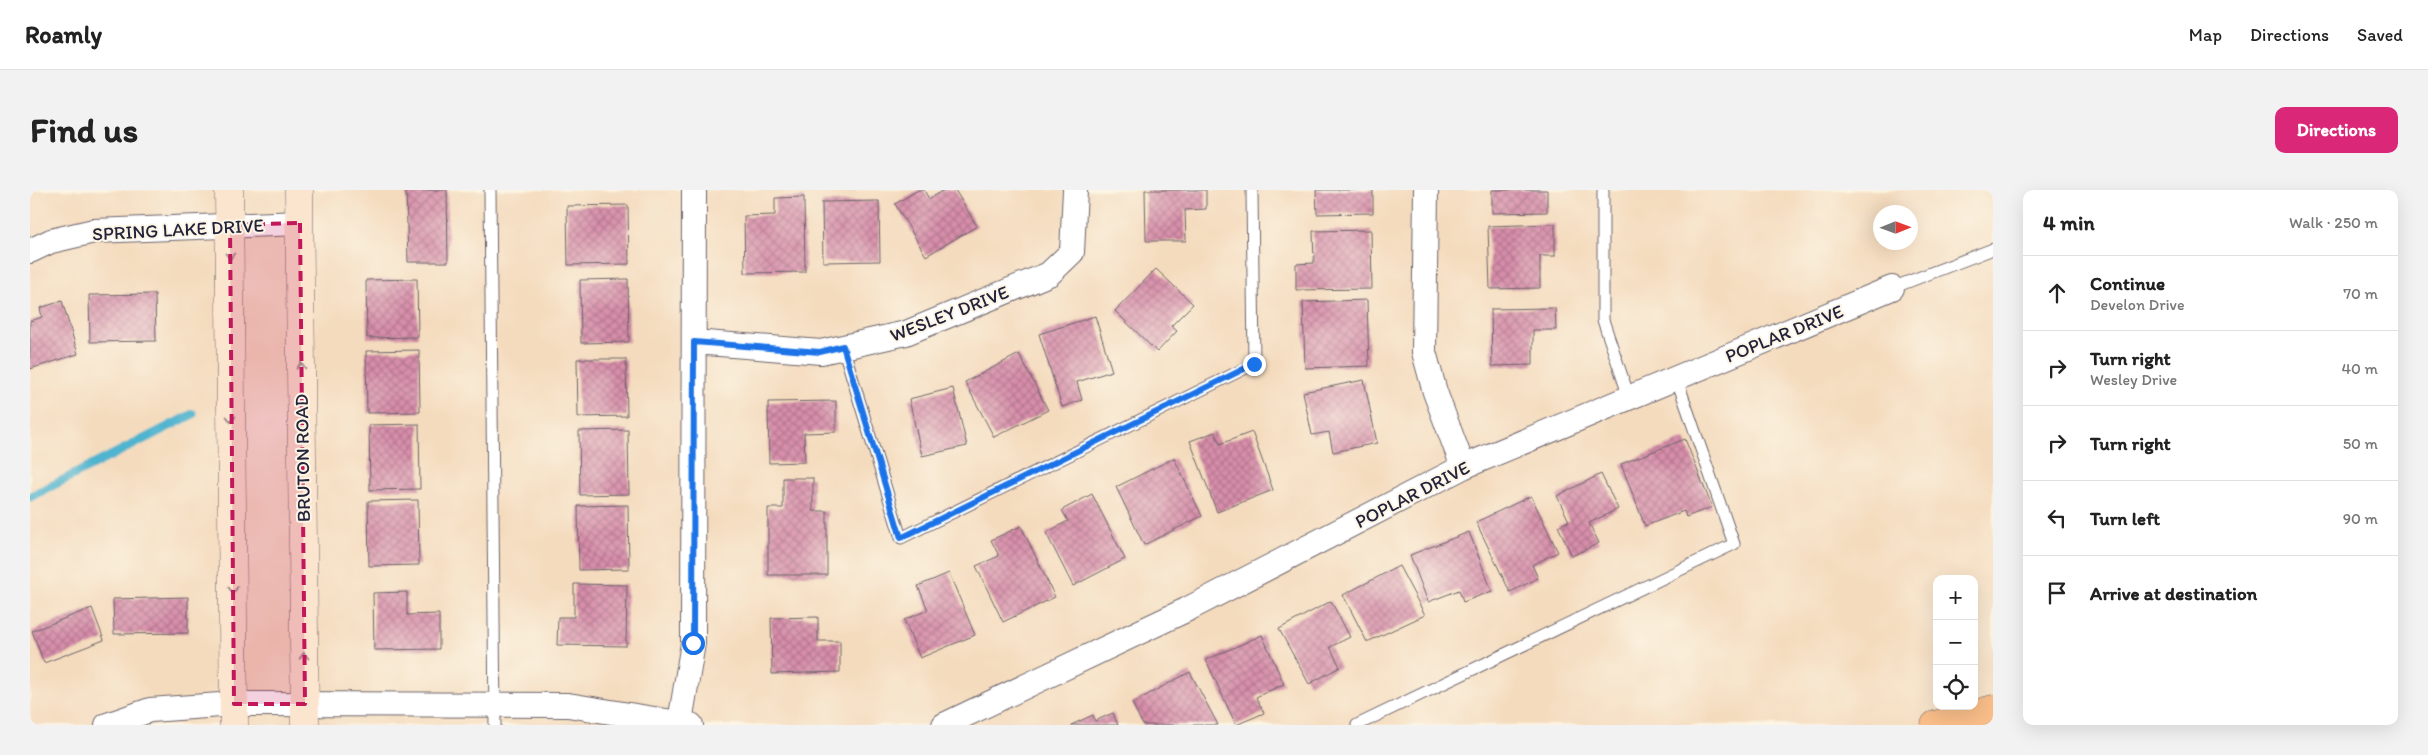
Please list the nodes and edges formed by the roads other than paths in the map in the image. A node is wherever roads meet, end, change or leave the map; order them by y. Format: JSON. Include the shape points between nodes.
{"nodes":[{"id":1,"x":229,"y":190,"type":"edge"},
{"id":2,"x":299,"y":190,"type":"edge"},
{"id":3,"x":490,"y":190,"type":"edge"},
{"id":4,"x":694,"y":190,"type":"edge"},
{"id":5,"x":1075,"y":190,"type":"edge"},
{"id":6,"x":1252,"y":190,"type":"edge"},
{"id":7,"x":1426,"y":190,"type":"edge"},
{"id":8,"x":1603,"y":190,"type":"edge"},
{"id":9,"x":300,"y":223,"type":"junction"},
{"id":10,"x":230,"y":224,"type":"junction"},
{"id":11,"x":1993,"y":249,"type":"edge"},
{"id":12,"x":30,"y":251,"type":"edge"},
{"id":13,"x":1892,"y":288,"type":"joint"},
{"id":14,"x":694,"y":342,"type":"junction"},
{"id":15,"x":843,"y":346,"type":"junction"},
{"id":16,"x":1676,"y":377,"type":"junction"},
{"id":17,"x":1629,"y":397,"type":"junction"},
{"id":18,"x":1463,"y":467,"type":"junction"},
{"id":19,"x":1993,"y":709,"type":"edge"},
{"id":20,"x":234,"y":714,"type":"edge"},
{"id":21,"x":305,"y":715,"type":"edge"},
{"id":22,"x":494,"y":715,"type":"edge"},
{"id":23,"x":685,"y":724,"type":"edge"},
{"id":24,"x":107,"y":725,"type":"edge"},
{"id":25,"x":944,"y":725,"type":"edge"},
{"id":26,"x":1357,"y":725,"type":"edge"},
{"id":27,"x":1935,"y":725,"type":"edge"}],
"edges":[{"from":1,"to":10,"type":"main road"},
{"from":2,"to":9,"type":"main road","name":"BRUTON ROAD"},
{"from":3,"to":22,"type":"lane"},
{"from":4,"to":14,"type":"street"},
{"from":5,"to":15,"type":"street","name":"WESLEY DRIVE","via":[[1072,252],[1050,274],[906,333]]},
{"from":6,"to":15,"type":"lane","via":[[1254,364],[901,538]]},
{"from":7,"to":18,"type":"street","via":[[1424,352]]},
{"from":8,"to":17,"type":"lane","via":[[1603,320]]},
{"from":9,"to":10,"type":"street","name":"SPRING LAKE DRIVE"},
{"from":21,"to":9,"type":"main road","name":"BRUTON ROAD","one_way":true},
{"from":10,"to":12,"type":"street","name":"SPRING LAKE DRIVE","via":[[94,231],[51,241]]},
{"from":10,"to":20,"type":"main road","one_way":true},
{"from":11,"to":13,"type":"lane"},
{"from":13,"to":16,"type":"street","name":"POPLAR DRIVE"},
{"from":14,"to":15,"type":"street","name":"WESLEY DRIVE","via":[[820,352]]},
{"from":14,"to":23,"type":"street","via":[[693,643]]},
{"from":16,"to":17,"type":"street","name":"POPLAR DRIVE"},
{"from":16,"to":26,"type":"lane","via":[[1734,544]]},
{"from":17,"to":18,"type":"street","name":"POPLAR DRIVE"},
{"from":18,"to":25,"type":"street","name":"POPLAR DRIVE","via":[[1188,609]]},
{"from":19,"to":27,"type":"highway"},
{"from":20,"to":21,"type":"street"},
{"from":20,"to":24,"type":"street","via":[[150,710]]},
{"from":21,"to":22,"type":"street"},
{"from":22,"to":23,"type":"street","via":[[568,705]]}]}
